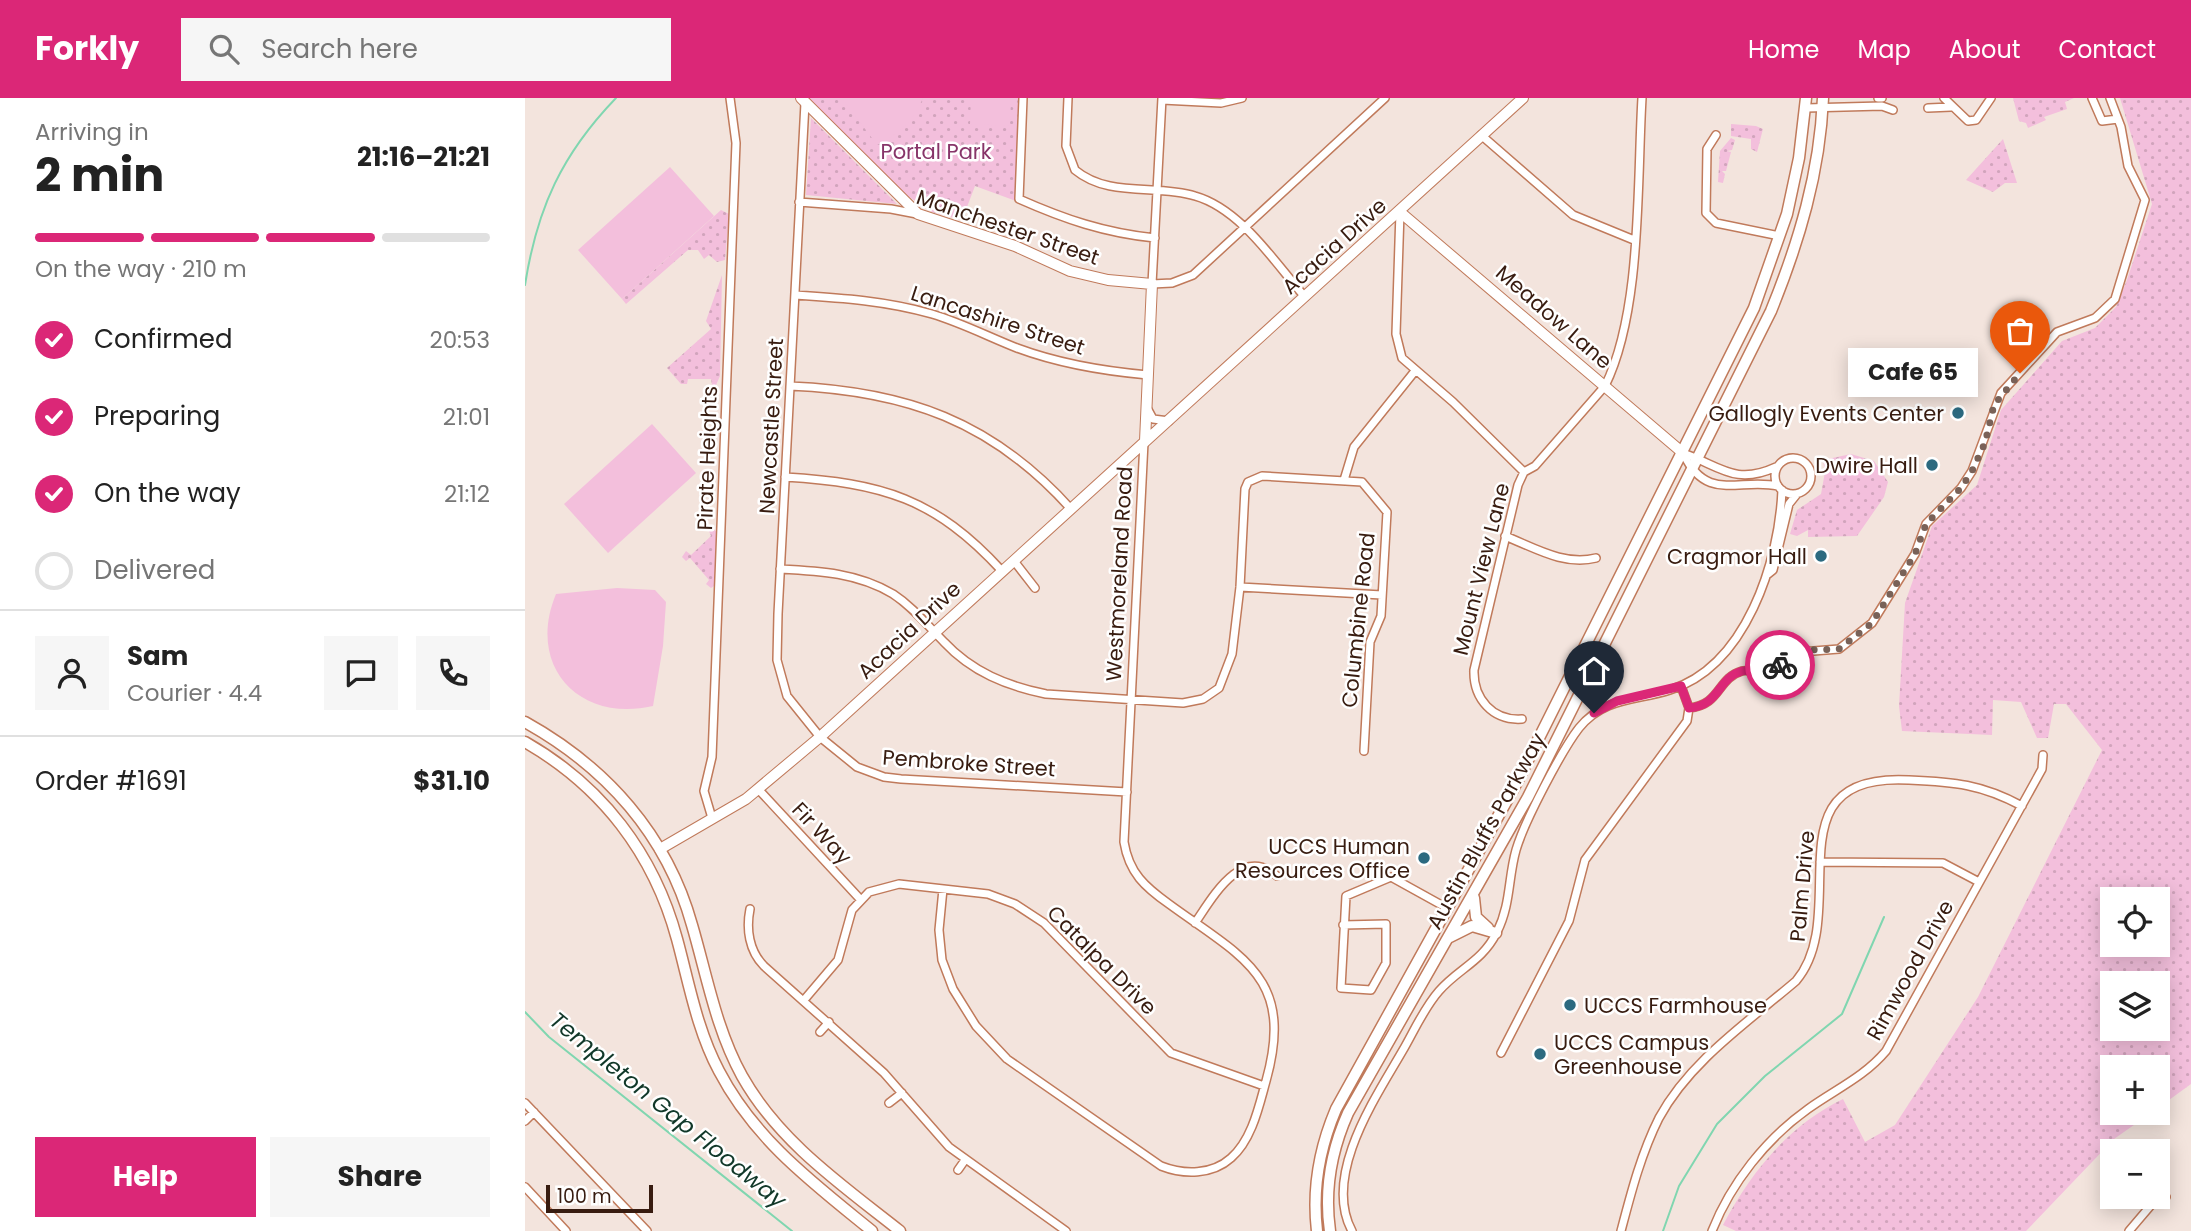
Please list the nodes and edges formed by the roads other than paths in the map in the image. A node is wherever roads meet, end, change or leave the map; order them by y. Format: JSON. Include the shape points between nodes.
{"nodes":[{"id":1,"x":730,"y":98,"type":"edge"},
{"id":2,"x":1023,"y":98,"type":"edge"},
{"id":3,"x":1068,"y":98,"type":"edge"},
{"id":4,"x":1242,"y":98,"type":"edge"},
{"id":5,"x":1385,"y":98,"type":"edge"},
{"id":6,"x":1523,"y":98,"type":"edge"},
{"id":7,"x":1642,"y":98,"type":"edge"},
{"id":8,"x":1944,"y":98,"type":"edge"},
{"id":9,"x":1991,"y":98,"type":"edge"},
{"id":10,"x":2092,"y":98,"type":"edge"},
{"id":11,"x":2110,"y":98,"type":"edge"},
{"id":12,"x":1162,"y":99,"type":"edge"},
{"id":13,"x":803,"y":100,"type":"edge"},
{"id":14,"x":1806,"y":103,"type":"edge"},
{"id":15,"x":1823,"y":103,"type":"edge"},
{"id":16,"x":1951,"y":107,"type":"junction"},
{"id":17,"x":1928,"y":108,"type":"dead end"},
{"id":18,"x":1893,"y":110,"type":"dead end"},
{"id":19,"x":2118,"y":119,"type":"junction"},
{"id":20,"x":1481,"y":135,"type":"junction"},
{"id":21,"x":1716,"y":135,"type":"dead end"},
{"id":22,"x":1157,"y":191,"type":"junction"},
{"id":23,"x":799,"y":202,"type":"junction"},
{"id":24,"x":1400,"y":212,"type":"junction"},
{"id":25,"x":918,"y":215,"type":"junction"},
{"id":26,"x":1243,"y":228,"type":"junction"},
{"id":27,"x":1780,"y":236,"type":"junction"},
{"id":28,"x":1155,"y":238,"type":"junction"},
{"id":29,"x":1634,"y":240,"type":"junction"},
{"id":30,"x":1152,"y":284,"type":"junction"},
{"id":31,"x":795,"y":295,"type":"junction"},
{"id":32,"x":1305,"y":298,"type":"junction"},
{"id":33,"x":1415,"y":372,"type":"junction"},
{"id":34,"x":1148,"y":375,"type":"junction"},
{"id":35,"x":790,"y":386,"type":"junction"},
{"id":36,"x":1605,"y":386,"type":"junction"},
{"id":37,"x":1147,"y":408,"type":"junction"},
{"id":38,"x":1170,"y":421,"type":"junction"},
{"id":39,"x":1145,"y":441,"type":"junction"},
{"id":40,"x":1683,"y":453,"type":"junction"},
{"id":41,"x":1699,"y":458,"type":"junction"},
{"id":42,"x":1776,"y":467,"type":"junction"},
{"id":43,"x":1692,"y":471,"type":"junction"},
{"id":44,"x":1524,"y":472,"type":"junction"},
{"id":45,"x":785,"y":477,"type":"junction"},
{"id":46,"x":1344,"y":480,"type":"junction"},
{"id":47,"x":1780,"y":488,"type":"junction"},
{"id":48,"x":1798,"y":494,"type":"junction"},
{"id":49,"x":1071,"y":509,"type":"junction"},
{"id":50,"x":1505,"y":536,"type":"junction"},
{"id":51,"x":1596,"y":558,"type":"dead end"},
{"id":52,"x":1014,"y":561,"type":"junction"},
{"id":53,"x":780,"y":569,"type":"junction"},
{"id":54,"x":1002,"y":570,"type":"junction"},
{"id":55,"x":1768,"y":573,"type":"junction"},
{"id":56,"x":1240,"y":587,"type":"junction"},
{"id":57,"x":1035,"y":588,"type":"dead end"},
{"id":58,"x":1382,"y":595,"type":"junction"},
{"id":59,"x":935,"y":632,"type":"junction"},
{"id":60,"x":1681,"y":686,"type":"junction"},
{"id":61,"x":1132,"y":700,"type":"junction"},
{"id":62,"x":1689,"y":708,"type":"junction"},
{"id":63,"x":1523,"y":719,"type":"dead end"},
{"id":64,"x":525,"y":722,"type":"edge"},
{"id":65,"x":820,"y":737,"type":"junction"},
{"id":66,"x":525,"y":743,"type":"edge"},
{"id":67,"x":1364,"y":751,"type":"dead end"},
{"id":68,"x":2043,"y":755,"type":"dead end"},
{"id":69,"x":759,"y":790,"type":"junction"},
{"id":70,"x":1127,"y":792,"type":"junction"},
{"id":71,"x":2022,"y":806,"type":"junction"},
{"id":72,"x":712,"y":818,"type":"junction"},
{"id":73,"x":660,"y":849,"type":"junction"},
{"id":74,"x":1820,"y":862,"type":"junction"},
{"id":75,"x":1277,"y":876,"type":"dead end"},
{"id":76,"x":1979,"y":882,"type":"junction"},
{"id":77,"x":943,"y":889,"type":"junction"},
{"id":78,"x":1474,"y":894,"type":"junction"},
{"id":79,"x":860,"y":899,"type":"junction"},
{"id":80,"x":1447,"y":908,"type":"junction"},
{"id":81,"x":750,"y":909,"type":"dead end"},
{"id":82,"x":1195,"y":923,"type":"junction"},
{"id":83,"x":1343,"y":925,"type":"junction"},
{"id":84,"x":1496,"y":933,"type":"junction"},
{"id":85,"x":1450,"y":937,"type":"junction"},
{"id":86,"x":1276,"y":983,"type":"dead end"},
{"id":87,"x":1266,"y":988,"type":"junction"},
{"id":88,"x":804,"y":1000,"type":"junction"},
{"id":89,"x":829,"y":1023,"type":"junction"},
{"id":90,"x":820,"y":1032,"type":"dead end"},
{"id":91,"x":1501,"y":1053,"type":"dead end"},
{"id":92,"x":1264,"y":1086,"type":"junction"},
{"id":93,"x":902,"y":1093,"type":"junction"},
{"id":94,"x":888,"y":1102,"type":"dead end"},
{"id":95,"x":525,"y":1103,"type":"edge"},
{"id":96,"x":534,"y":1112,"type":"junction"},
{"id":97,"x":525,"y":1121,"type":"edge"},
{"id":98,"x":965,"y":1160,"type":"junction"},
{"id":99,"x":958,"y":1170,"type":"dead end"},
{"id":100,"x":525,"y":1187,"type":"edge"},
{"id":101,"x":2148,"y":1209,"type":"edge"},
{"id":102,"x":1330,"y":1229,"type":"edge"},
{"id":103,"x":566,"y":1231,"type":"edge"},
{"id":104,"x":647,"y":1231,"type":"edge"},
{"id":105,"x":872,"y":1231,"type":"edge"},
{"id":106,"x":900,"y":1231,"type":"edge"},
{"id":107,"x":1066,"y":1231,"type":"edge"},
{"id":108,"x":1314,"y":1231,"type":"edge"},
{"id":109,"x":1352,"y":1231,"type":"edge"},
{"id":110,"x":1621,"y":1231,"type":"edge"},
{"id":111,"x":1711,"y":1231,"type":"edge"},
{"id":112,"x":2129,"y":1231,"type":"edge"}],
"edges":[{"from":1,"to":72,"type":"street","name":"Pirate Heights","via":[[736,142],[727,390],[712,757],[704,791]]},
{"from":2,"to":28,"type":"street","via":[[1019,199],[1101,230]]},
{"from":3,"to":22,"type":"street","via":[[1066,146],[1075,170],[1110,186]]},
{"from":4,"to":12,"type":"street","via":[[1221,103]]},
{"from":5,"to":26,"type":"street","name":"Manchester Street"},
{"from":6,"to":20,"type":"street","name":"Acacia Drive"},
{"from":7,"to":29,"type":"street","name":"Mount View Lane"},
{"from":8,"to":16,"type":"street"},
{"from":9,"to":16,"type":"street","via":[[1976,120],[1968,121]]},
{"from":10,"to":19,"type":"street","via":[[2102,121]]},
{"from":11,"to":19,"type":"street"},
{"from":12,"to":22,"type":"street","name":"Westmoreland Road"},
{"from":13,"to":23,"type":"street","name":"Newcastle Street"},
{"from":13,"to":25,"type":"street"},
{"from":14,"to":15,"type":"street"},
{"from":14,"to":27,"type":"main road","name":"Austin Bluffs Parkway","via":[[1793,190]]},
{"from":15,"to":18,"type":"street"},
{"from":15,"to":41,"type":"main road","name":"Austin Bluffs Parkway","via":[[1811,191],[1787,269]]},
{"from":16,"to":17,"type":"street"},
{"from":19,"to":62,"type":"street","via":[[2128,166],[2145,200],[2115,299],[2095,318],[2057,332],[2001,393],[1972,471],[1926,524],[1915,554],[1868,626],[1839,649],[1801,652],[1763,674],[1748,670],[1733,675],[1707,705]]},
{"from":20,"to":24,"type":"street","name":"Acacia Drive"},
{"from":20,"to":29,"type":"street","via":[[1573,215]]},
{"from":21,"to":27,"type":"street","via":[[1707,149],[1706,213],[1716,223]]},
{"from":22,"to":26,"type":"street","via":[[1205,200]]},
{"from":22,"to":28,"type":"street","name":"Westmoreland Road"},
{"from":23,"to":25,"type":"street","name":"Manchester Street"},
{"from":23,"to":31,"type":"street","name":"Newcastle Street"},
{"from":24,"to":32,"type":"street","name":"Acacia Drive"},
{"from":24,"to":33,"type":"street","via":[[1397,344]]},
{"from":24,"to":36,"type":"street","name":"Meadow Lane"},
{"from":25,"to":30,"type":"street","name":"Manchester Street","via":[[1015,246],[1070,271]]},
{"from":26,"to":30,"type":"street","name":"Manchester Street","via":[[1186,279]]},
{"from":26,"to":32,"type":"street"},
{"from":27,"to":40,"type":"main road","name":"Austin Bluffs Parkway","via":[[1754,308]]},
{"from":28,"to":30,"type":"street","name":"Westmoreland Road"},
{"from":29,"to":36,"type":"street","name":"Mount View Lane","via":[[1630,297]]},
{"from":30,"to":34,"type":"street","name":"Westmoreland Road"},
{"from":31,"to":34,"type":"street","name":"Lancashire Street","via":[[898,305],[1062,362]]},
{"from":31,"to":35,"type":"street","name":"Newcastle Street"},
{"from":32,"to":38,"type":"street","name":"Acacia Drive"},
{"from":33,"to":44,"type":"street","via":[[1453,402]]},
{"from":33,"to":46,"type":"street","via":[[1354,447]]},
{"from":34,"to":37,"type":"street","name":"Westmoreland Road"},
{"from":35,"to":45,"type":"street","name":"Newcastle Street"},
{"from":35,"to":49,"type":"street","via":[[878,394],[949,417],[1012,454]]},
{"from":36,"to":40,"type":"street","name":"Meadow Lane"},
{"from":36,"to":44,"type":"street","name":"Mount View Lane","via":[[1535,466]]},
{"from":37,"to":38,"type":"street","via":[[1153,419]]},
{"from":37,"to":39,"type":"street","name":"Westmoreland Road"},
{"from":38,"to":39,"type":"street","name":"Acacia Drive"},
{"from":39,"to":49,"type":"street","name":"Acacia Drive"},
{"from":39,"to":61,"type":"street","name":"Westmoreland Road"},
{"from":40,"to":41,"type":"street","name":"Meadow Lane"},
{"from":40,"to":43,"type":"street","name":"Meadow Lane"},
{"from":40,"to":80,"type":"main road","name":"Austin Bluffs Parkway","via":[[1516,784]]},
{"from":41,"to":42,"type":"street","name":"Meadow Lane","via":[[1738,476],[1754,476]]},
{"from":41,"to":43,"type":"main road","name":"Austin Bluffs Parkway"},
{"from":42,"to":47,"type":"street"},
{"from":42,"to":48,"type":"street","via":[[1789,457],[1806,462],[1811,480]]},
{"from":43,"to":47,"type":"street","via":[[1729,487]]},
{"from":43,"to":78,"type":"main road","name":"Austin Bluffs Parkway","via":[[1560,736]]},
{"from":44,"to":50,"type":"street","name":"Mount View Lane"},
{"from":45,"to":53,"type":"street","name":"Newcastle Street"},
{"from":45,"to":54,"type":"street","via":[[850,482],[913,502],[969,537]]},
{"from":46,"to":56,"type":"street","via":[[1262,476],[1248,482]]},
{"from":46,"to":58,"type":"street","name":"Columbine Road","via":[[1362,482],[1387,512]]},
{"from":47,"to":48,"type":"street"},
{"from":47,"to":55,"type":"street","via":[[1780,516]]},
{"from":48,"to":55,"type":"street","via":[[1789,504],[1773,570]]},
{"from":49,"to":52,"type":"street","name":"Acacia Drive"},
{"from":50,"to":51,"type":"street","via":[[1571,561]]},
{"from":50,"to":63,"type":"street","name":"Mount View Lane","via":[[1473,681],[1490,710],[1504,718]]},
{"from":52,"to":54,"type":"street","name":"Acacia Drive"},
{"from":52,"to":57,"type":"street"},
{"from":53,"to":59,"type":"street","via":[[824,571],[869,582],[908,605]]},
{"from":53,"to":65,"type":"street","name":"Newcastle Street","via":[[778,671],[787,696]]},
{"from":54,"to":59,"type":"street","name":"Acacia Drive"},
{"from":55,"to":60,"type":"street","via":[[1743,629],[1711,664]]},
{"from":56,"to":58,"type":"street"},
{"from":56,"to":61,"type":"street","via":[[1232,654],[1219,688],[1193,702]]},
{"from":58,"to":67,"type":"street","name":"Columbine Road","via":[[1381,615],[1370,642]]},
{"from":59,"to":61,"type":"street","via":[[968,663],[1009,685],[1047,694]]},
{"from":59,"to":65,"type":"street","name":"Acacia Drive"},
{"from":60,"to":62,"type":"street"},
{"from":60,"to":84,"type":"street","via":[[1607,705],[1575,733],[1519,841],[1509,902]]},
{"from":61,"to":70,"type":"street","name":"Westmoreland Road"},
{"from":62,"to":91,"type":"street","via":[[1681,731],[1585,860],[1566,927]]},
{"from":64,"to":73,"type":"main road","via":[[569,747],[603,776]]},
{"from":65,"to":69,"type":"street","name":"Acacia Drive"},
{"from":65,"to":70,"type":"street","name":"Pembroke Street","via":[[842,758],[884,777]]},
{"from":66,"to":105,"type":"main road","via":[[566,768],[598,797],[649,866],[670,912],[708,1046],[749,1121],[790,1165]]},
{"from":68,"to":71,"type":"street","name":"Rimwood Drive","via":[[2042,769]]},
{"from":69,"to":72,"type":"street","name":"Acacia Drive"},
{"from":69,"to":79,"type":"street","name":"Fir Way"},
{"from":70,"to":82,"type":"street","name":"Westmoreland Road","via":[[1124,842],[1133,871],[1144,886]]},
{"from":71,"to":74,"type":"street","name":"Palm Drive","via":[[1992,790],[1965,783],[1871,780],[1851,788],[1832,807],[1823,826]]},
{"from":71,"to":76,"type":"street","name":"Rimwood Drive"},
{"from":72,"to":73,"type":"street","name":"Acacia Drive"},
{"from":73,"to":106,"type":"main road","via":[[688,910],[718,1021],[753,1094],[803,1153]]},
{"from":74,"to":76,"type":"street","via":[[1943,863]]},
{"from":74,"to":110,"type":"street","name":"Palm Drive","via":[[1815,946],[1808,964],[1796,981],[1692,1072],[1669,1103],[1648,1144]]},
{"from":75,"to":82,"type":"street","via":[[1266,867],[1252,866],[1235,873]]},
{"from":76,"to":111,"type":"street","name":"Rimwood Drive","via":[[1886,1051],[1861,1076],[1808,1109],[1771,1141],[1739,1181]]},
{"from":77,"to":79,"type":"street","name":"Catalpa Drive","via":[[888,885]]},
{"from":77,"to":92,"type":"street","name":"Catalpa Drive","via":[[989,894],[1029,912],[1171,1053]]},
{"from":77,"to":92,"type":"street","name":"Westmoreland Road","via":[[942,960],[953,989],[976,1026],[1007,1059],[1148,1158],[1184,1172],[1207,1171],[1229,1160],[1245,1142]]},
{"from":78,"to":84,"type":"main road","via":[[1476,917]]},
{"from":78,"to":85,"type":"main road","name":"Austin Bluffs Parkway"},
{"from":79,"to":88,"type":"street","via":[[848,919],[838,960]]},
{"from":80,"to":83,"type":"street","via":[[1391,877],[1346,896]]},
{"from":80,"to":85,"type":"main road"},
{"from":80,"to":108,"type":"main road","name":"Austin Bluffs Parkway","via":[[1336,1109],[1318,1163]]},
{"from":81,"to":88,"type":"street","via":[[747,926],[758,960]]},
{"from":82,"to":87,"type":"street","name":"Westmoreland Road","via":[[1245,958]]},
{"from":83,"to":83,"type":"street","via":[[1341,988],[1371,990],[1386,963],[1386,924]]},
{"from":84,"to":85,"type":"main road","via":[[1472,926]]},
{"from":84,"to":109,"type":"street","via":[[1476,962],[1434,998],[1364,1119],[1344,1190],[1345,1214]]},
{"from":85,"to":102,"type":"main road","name":"Austin Bluffs Parkway","via":[[1341,1129],[1328,1185]]},
{"from":86,"to":87,"type":"street"},
{"from":87,"to":92,"type":"street","name":"Westmoreland Road","via":[[1276,1030]]},
{"from":88,"to":89,"type":"street"},
{"from":89,"to":90,"type":"street"},
{"from":89,"to":93,"type":"street"},
{"from":93,"to":94,"type":"street"},
{"from":93,"to":98,"type":"street","via":[[936,1135]]},
{"from":95,"to":96,"type":"street"},
{"from":96,"to":97,"type":"street"},
{"from":96,"to":104,"type":"street"},
{"from":98,"to":99,"type":"street"},
{"from":98,"to":107,"type":"street","via":[[1044,1221]]},
{"from":100,"to":103,"type":"street"},
{"from":101,"to":112,"type":"street"}]}
